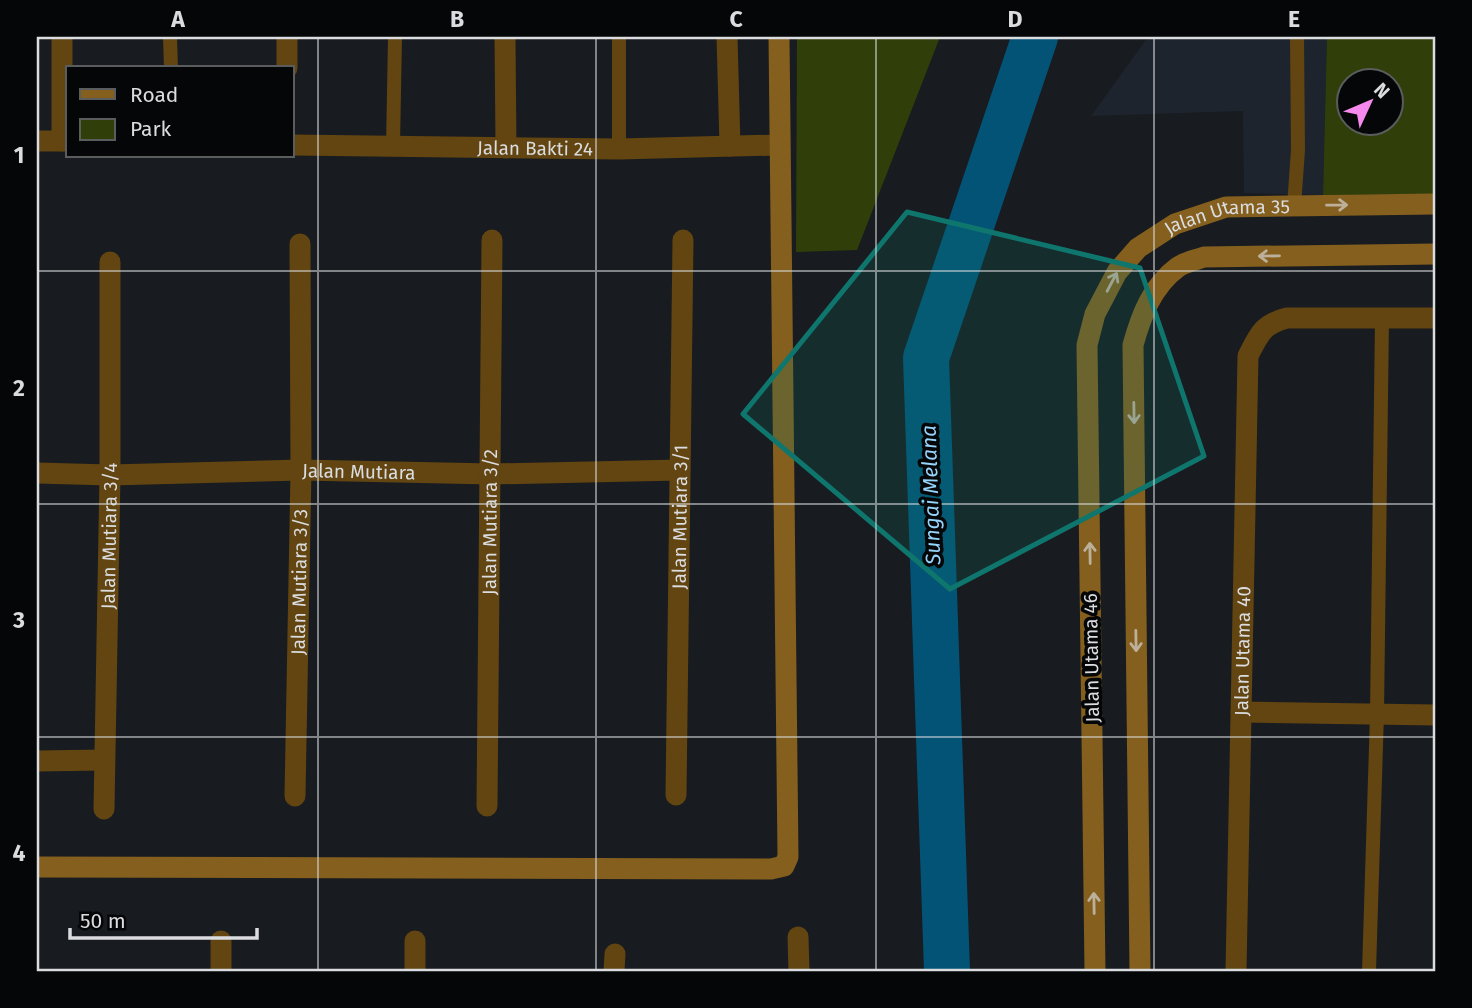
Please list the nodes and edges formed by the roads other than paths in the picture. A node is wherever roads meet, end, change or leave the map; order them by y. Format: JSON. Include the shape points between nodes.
{"nodes":[{"id":1,"x":62,"y":37,"type":"edge"},
{"id":2,"x":170,"y":37,"type":"edge"},
{"id":3,"x":287,"y":37,"type":"edge"},
{"id":4,"x":395,"y":37,"type":"edge"},
{"id":5,"x":505,"y":37,"type":"edge"},
{"id":6,"x":619,"y":37,"type":"edge"},
{"id":7,"x":727,"y":37,"type":"edge"},
{"id":8,"x":779,"y":37,"type":"edge"},
{"id":9,"x":1297,"y":37,"type":"edge"},
{"id":10,"x":171,"y":66,"type":"edge"},
{"id":11,"x":287,"y":66,"type":"edge"},
{"id":12,"x":37,"y":141,"type":"edge"},
{"id":13,"x":65,"y":141,"type":"edge"},
{"id":14,"x":294,"y":145,"type":"edge"},
{"id":15,"x":778,"y":145,"type":"junction"},
{"id":16,"x":393,"y":146,"type":"junction"},
{"id":17,"x":730,"y":146,"type":"junction"},
{"id":18,"x":506,"y":148,"type":"junction"},
{"id":19,"x":619,"y":149,"type":"junction"},
{"id":20,"x":1435,"y":204,"type":"edge"},
{"id":21,"x":1294,"y":206,"type":"junction"},
{"id":22,"x":492,"y":240,"type":"dead end"},
{"id":23,"x":683,"y":240,"type":"dead end"},
{"id":24,"x":300,"y":244,"type":"dead end"},
{"id":25,"x":1435,"y":254,"type":"edge"},
{"id":26,"x":110,"y":262,"type":"dead end"},
{"id":27,"x":1382,"y":318,"type":"junction"},
{"id":28,"x":1435,"y":318,"type":"edge"},
{"id":29,"x":1087,"y":345,"type":"joint"},
{"id":30,"x":301,"y":470,"type":"junction"},
{"id":31,"x":680,"y":470,"type":"junction"},
{"id":32,"x":37,"y":473,"type":"edge"},
{"id":33,"x":492,"y":474,"type":"junction"},
{"id":34,"x":110,"y":475,"type":"junction"},
{"id":35,"x":1241,"y":712,"type":"junction"},
{"id":36,"x":1377,"y":714,"type":"junction"},
{"id":37,"x":1435,"y":715,"type":"edge"},
{"id":38,"x":104,"y":760,"type":"junction"},
{"id":39,"x":37,"y":761,"type":"edge"},
{"id":40,"x":676,"y":795,"type":"dead end"},
{"id":41,"x":295,"y":796,"type":"dead end"},
{"id":42,"x":487,"y":806,"type":"dead end"},
{"id":43,"x":104,"y":809,"type":"dead end"},
{"id":44,"x":37,"y":867,"type":"edge"},
{"id":45,"x":798,"y":937,"type":"dead end"},
{"id":46,"x":221,"y":941,"type":"dead end"},
{"id":47,"x":415,"y":941,"type":"dead end"},
{"id":48,"x":221,"y":971,"type":"edge"},
{"id":49,"x":415,"y":971,"type":"edge"},
{"id":50,"x":799,"y":971,"type":"edge"},
{"id":51,"x":1095,"y":971,"type":"edge"},
{"id":52,"x":1140,"y":971,"type":"edge"},
{"id":53,"x":1236,"y":971,"type":"edge"},
{"id":54,"x":1369,"y":971,"type":"edge"}],
"edges":[{"from":1,"to":13,"type":"street"},
{"from":2,"to":10,"type":"lane"},
{"from":3,"to":11,"type":"street"},
{"from":4,"to":16,"type":"lane"},
{"from":5,"to":18,"type":"street"},
{"from":6,"to":19,"type":"lane"},
{"from":7,"to":17,"type":"street"},
{"from":8,"to":15,"type":"street"},
{"from":9,"to":21,"type":"lane"},
{"from":12,"to":13,"type":"street"},
{"from":14,"to":16,"type":"street","name":"Jalan Bakti 24"},
{"from":15,"to":17,"type":"street","name":"Jalan Bakti 24"},
{"from":15,"to":44,"type":"street","via":[[788,857],[784,866]]},
{"from":16,"to":18,"type":"street","name":"Jalan Bakti 24"},
{"from":17,"to":19,"type":"street","name":"Jalan Bakti 24"},
{"from":18,"to":19,"type":"street","name":"Jalan Bakti 24"},
{"from":21,"to":20,"type":"street","name":"Jalan Utama 35","one_way":true},
{"from":29,"to":21,"type":"street","name":"Jalan Utama 35","one_way":true,"via":[[1100,304],[1117,272],[1138,248],[1175,224],[1226,207]]},
{"from":22,"to":33,"type":"street","name":"Jalan Mutiara 3/2"},
{"from":23,"to":31,"type":"street","name":"Jalan Mutiara 3/1"},
{"from":24,"to":30,"type":"street","name":"Jalan Mutiara 3/3"},
{"from":25,"to":52,"type":"street","name":"Jalan Utama 35","one_way":true,"via":[[1204,257],[1179,266],[1156,290],[1142,314],[1133,345]]},
{"from":26,"to":34,"type":"street","name":"Jalan Mutiara 3/4"},
{"from":27,"to":28,"type":"street"},
{"from":27,"to":35,"type":"street","name":"Jalan Utama 40","via":[[1274,321],[1260,332],[1248,356]]},
{"from":27,"to":36,"type":"lane"},
{"from":51,"to":29,"type":"street","name":"Jalan Utama 46","one_way":true},
{"from":30,"to":33,"type":"street","name":"Jalan Mutiara"},
{"from":30,"to":34,"type":"street","name":"Jalan Mutiara"},
{"from":30,"to":41,"type":"street","name":"Jalan Mutiara 3/3"},
{"from":31,"to":33,"type":"street","name":"Jalan Mutiara"},
{"from":31,"to":40,"type":"street","name":"Jalan Mutiara 3/1"},
{"from":32,"to":34,"type":"street","name":"Jalan Mutiara"},
{"from":33,"to":42,"type":"street","name":"Jalan Mutiara 3/2"},
{"from":34,"to":38,"type":"street","name":"Jalan Mutiara 3/4"},
{"from":35,"to":36,"type":"street"},
{"from":35,"to":53,"type":"street","name":"Jalan Utama 40"},
{"from":36,"to":37,"type":"street"},
{"from":36,"to":54,"type":"lane"},
{"from":38,"to":39,"type":"street"},
{"from":38,"to":43,"type":"street","name":"Jalan Mutiara 3/4"},
{"from":45,"to":50,"type":"street"},
{"from":46,"to":48,"type":"street"},
{"from":47,"to":49,"type":"street"}]}
